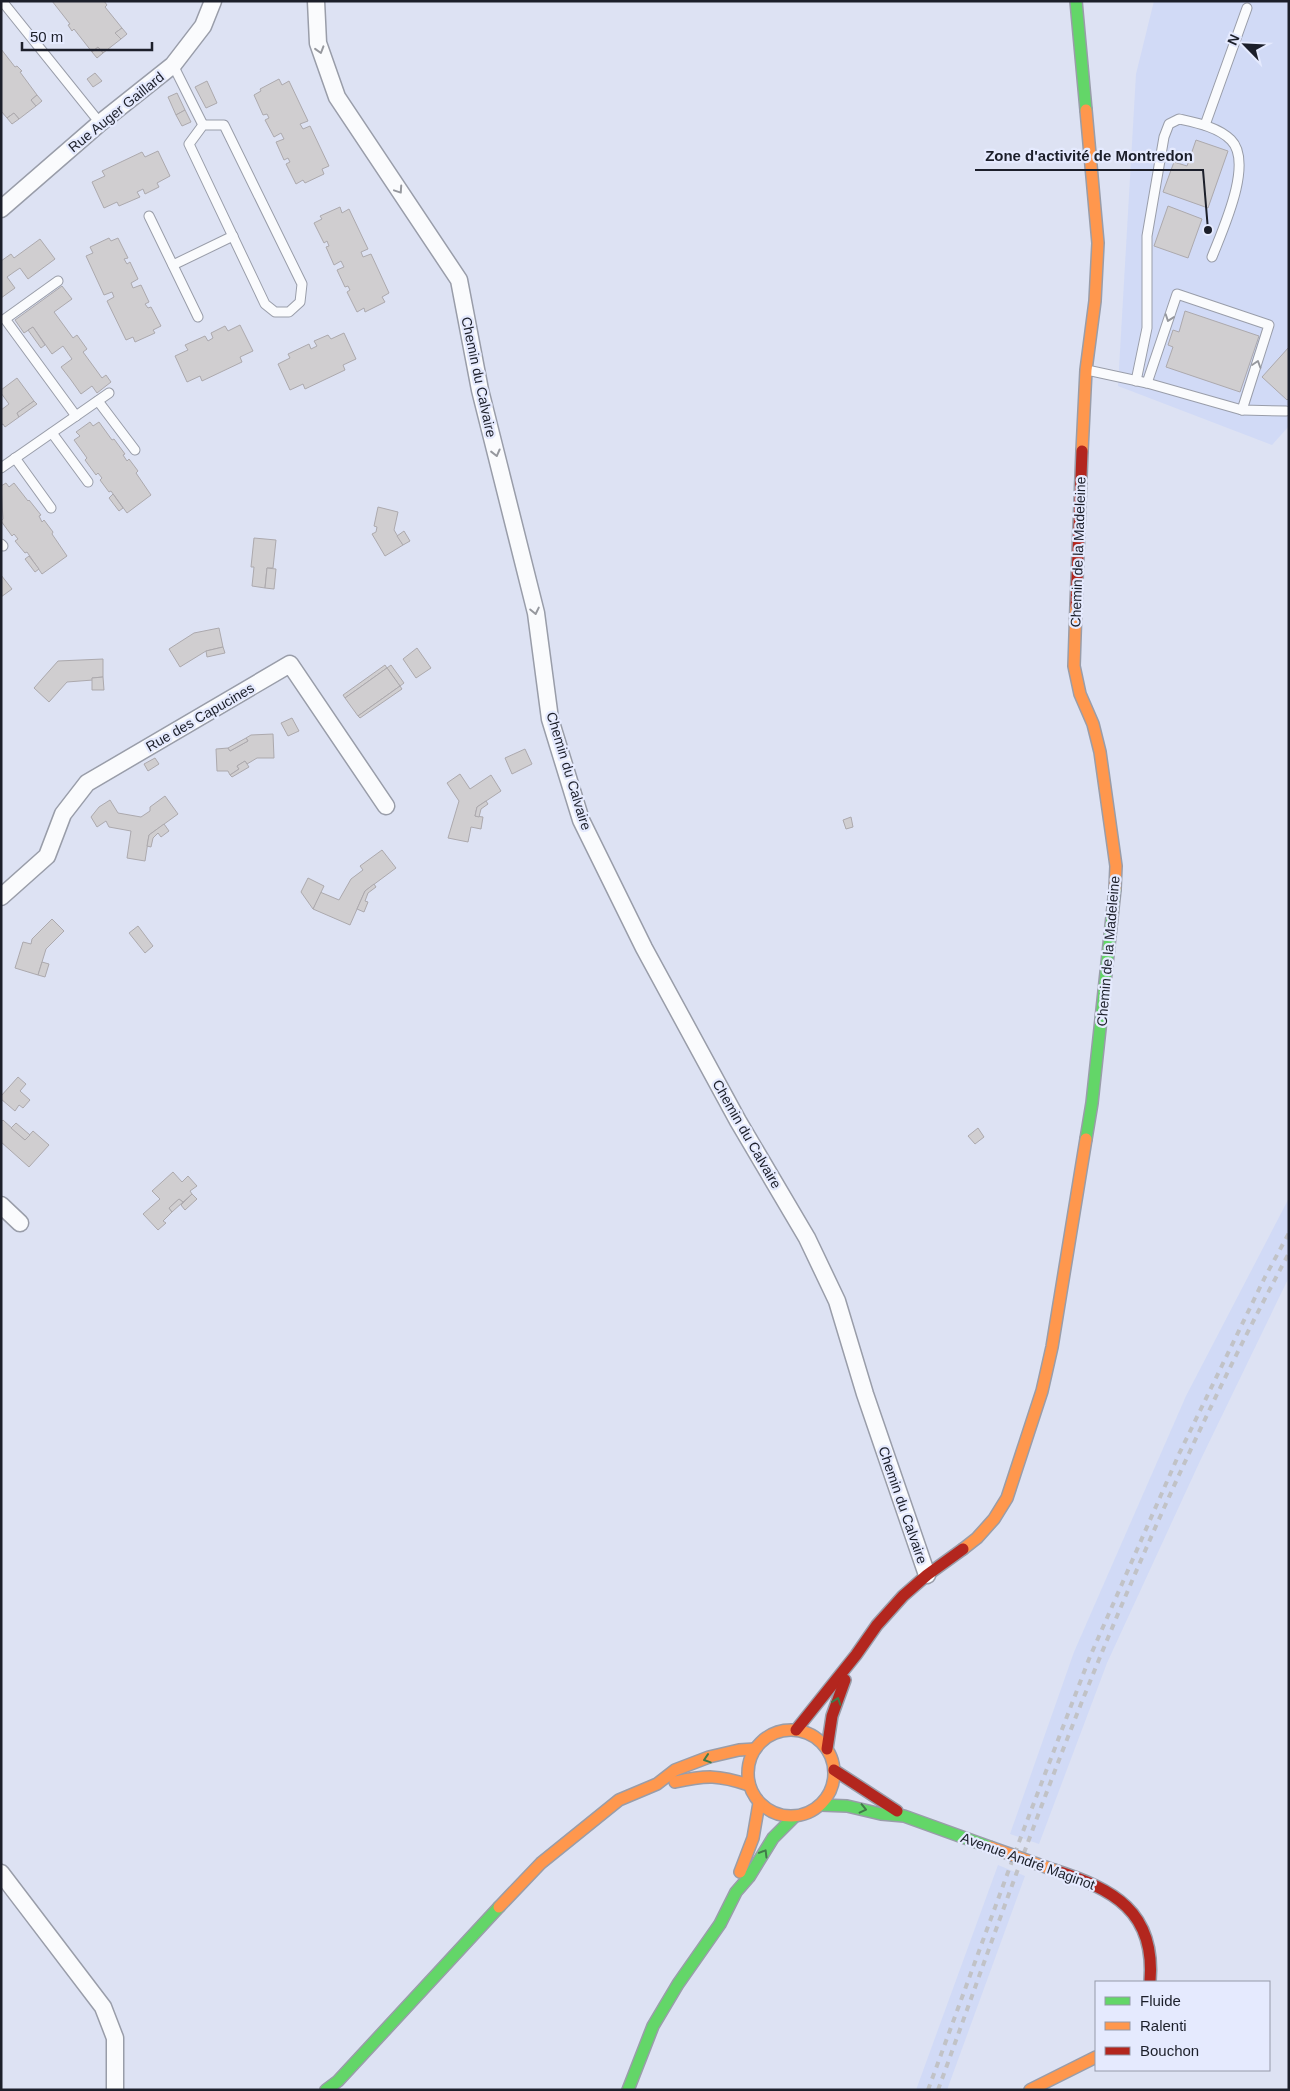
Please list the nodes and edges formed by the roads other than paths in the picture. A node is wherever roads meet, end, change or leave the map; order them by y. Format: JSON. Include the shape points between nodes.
{"nodes":[{"id":1,"x":2,"y":1,"type":"edge"},
{"id":2,"x":212,"y":1,"type":"edge"},
{"id":3,"x":316,"y":1,"type":"edge"},
{"id":4,"x":1076,"y":1,"type":"edge"},
{"id":5,"x":1247,"y":8,"type":"dead end"},
{"id":6,"x":173,"y":65,"type":"junction"},
{"id":7,"x":100,"y":123,"type":"junction"},
{"id":8,"x":203,"y":125,"type":"junction"},
{"id":9,"x":1205,"y":125,"type":"junction"},
{"id":10,"x":1,"y":209,"type":"edge"},
{"id":11,"x":149,"y":216,"type":"dead end"},
{"id":12,"x":232,"y":236,"type":"junction"},
{"id":13,"x":1212,"y":257,"type":"dead end"},
{"id":14,"x":173,"y":265,"type":"junction"},
{"id":15,"x":58,"y":281,"type":"dead end"},
{"id":16,"x":198,"y":317,"type":"dead end"},
{"id":17,"x":1086,"y":370,"type":"junction"},
{"id":18,"x":1136,"y":381,"type":"junction"},
{"id":19,"x":1147,"y":383,"type":"junction"},
{"id":20,"x":109,"y":393,"type":"dead end"},
{"id":21,"x":98,"y":401,"type":"junction"},
{"id":22,"x":1242,"y":410,"type":"junction"},
{"id":23,"x":1286,"y":411,"type":"dead end"},
{"id":24,"x":76,"y":416,"type":"junction"},
{"id":25,"x":52,"y":433,"type":"junction"},
{"id":26,"x":135,"y":450,"type":"dead end"},
{"id":27,"x":15,"y":458,"type":"junction"},
{"id":28,"x":1,"y":468,"type":"edge"},
{"id":29,"x":88,"y":482,"type":"dead end"},
{"id":30,"x":51,"y":508,"type":"dead end"},
{"id":31,"x":386,"y":806,"type":"dead end"},
{"id":32,"x":1,"y":898,"type":"edge"},
{"id":33,"x":1,"y":1205,"type":"edge"},
{"id":34,"x":20,"y":1223,"type":"dead end"},
{"id":35,"x":927,"y":1575,"type":"junction"},
{"id":36,"x":856,"y":1655,"type":"junction"},
{"id":37,"x":796,"y":1730,"type":"junction"},
{"id":38,"x":755,"y":1749,"type":"junction"},
{"id":39,"x":827,"y":1749,"type":"junction"},
{"id":40,"x":834,"y":1770,"type":"junction"},
{"id":41,"x":657,"y":1784,"type":"junction"},
{"id":42,"x":749,"y":1785,"type":"junction"},
{"id":43,"x":759,"y":1803,"type":"junction"},
{"id":44,"x":821,"y":1805,"type":"junction"},
{"id":45,"x":795,"y":1816,"type":"junction"},
{"id":46,"x":904,"y":1816,"type":"junction"},
{"id":47,"x":1,"y":1872,"type":"edge"},
{"id":48,"x":736,"y":1892,"type":"junction"},
{"id":49,"x":1150,"y":1981,"type":"edge"},
{"id":50,"x":1095,"y":2058,"type":"edge"},
{"id":51,"x":115,"y":2062,"type":"junction"},
{"id":52,"x":108,"y":2090,"type":"edge"},
{"id":53,"x":115,"y":2090,"type":"edge"},
{"id":54,"x":326,"y":2090,"type":"edge"},
{"id":55,"x":628,"y":2090,"type":"edge"},
{"id":56,"x":1030,"y":2090,"type":"edge"}],
"edges":[{"from":1,"to":7,"type":"lane"},
{"from":2,"to":6,"type":"street","name":"Rue Auger Gaillard","via":[[204,26]]},
{"from":3,"to":35,"type":"street","name":"Chemin du Calvaire","one_way":true,"via":[[318,43],[337,97],[459,280],[480,390],[536,613],[550,719],[581,820],[644,948],[738,1121],[807,1238],[837,1301]]},
{"from":4,"to":17,"type":"street","name":"Chemin de la Madeleine","via":[[1098,243],[1096,300]]},
{"from":5,"to":9,"type":"lane"},
{"from":6,"to":7,"type":"street","name":"Rue Auger Gaillard"},
{"from":6,"to":8,"type":"lane"},
{"from":7,"to":10,"type":"street","name":"Rue Auger Gaillard"},
{"from":8,"to":12,"type":"lane","via":[[190,144]]},
{"from":8,"to":12,"type":"lane","via":[[224,125],[302,284],[300,302],[289,312],[276,312],[265,304]]},
{"from":9,"to":13,"type":"lane","via":[[1232,141],[1240,160],[1238,184]]},
{"from":9,"to":18,"type":"lane","via":[[1179,119],[1170,124],[1164,137],[1147,236],[1147,328]]},
{"from":11,"to":14,"type":"lane"},
{"from":12,"to":14,"type":"lane"},
{"from":14,"to":16,"type":"lane"},
{"from":15,"to":24,"type":"lane","via":[[5,319]]},
{"from":17,"to":18,"type":"lane"},
{"from":17,"to":35,"type":"street","name":"Chemin de la Madeleine","via":[[1074,666],[1100,752],[1116,866],[1115,904],[1092,1103],[1052,1347],[1042,1391],[1007,1498],[994,1519],[976,1538]]},
{"from":18,"to":19,"type":"lane"},
{"from":19,"to":22,"type":"lane"},
{"from":22,"to":19,"type":"lane","one_way":true,"via":[[1269,325],[1178,294]]},
{"from":20,"to":21,"type":"lane"},
{"from":21,"to":24,"type":"lane"},
{"from":21,"to":26,"type":"lane"},
{"from":22,"to":23,"type":"lane"},
{"from":24,"to":25,"type":"lane"},
{"from":25,"to":27,"type":"lane"},
{"from":25,"to":29,"type":"lane"},
{"from":27,"to":28,"type":"lane"},
{"from":27,"to":30,"type":"lane"},
{"from":31,"to":32,"type":"street","name":"Rue des Capucines","via":[[290,664],[87,783],[63,814],[47,856]]},
{"from":33,"to":34,"type":"street"},
{"from":35,"to":36,"type":"street","name":"Chemin de la Madeleine","via":[[877,1625]]},
{"from":36,"to":37,"type":"street"},
{"from":39,"to":36,"type":"street","one_way":true,"via":[[832,1716]]},
{"from":37,"to":38,"type":"street","via":[[773,1734]]},
{"from":37,"to":39,"type":"street","via":[[808,1733]]},
{"from":38,"to":41,"type":"street","one_way":true,"via":[[709,1757],[675,1770]]},
{"from":38,"to":42,"type":"street","via":[[750,1761]]},
{"from":39,"to":40,"type":"street"},
{"from":40,"to":44,"type":"street","via":[[829,1795]]},
{"from":40,"to":46,"type":"street"},
{"from":41,"to":42,"type":"street","via":[[702,1776],[724,1777]]},
{"from":41,"to":54,"type":"street","via":[[619,1800],[541,1863],[338,2081]]},
{"from":42,"to":43,"type":"street"},
{"from":43,"to":45,"type":"street","via":[[776,1814]]},
{"from":43,"to":48,"type":"street","via":[[753,1838]]},
{"from":44,"to":45,"type":"street","via":[[809,1813]]},
{"from":44,"to":46,"type":"street","one_way":true},
{"from":48,"to":45,"type":"street","one_way":true,"via":[[750,1877],[773,1838]]},
{"from":46,"to":49,"type":"street","name":"Avenue André Maginot","bridge":true,"via":[[1099,1886],[1127,1907],[1140,1923],[1153,1966]]},
{"from":47,"to":51,"type":"street","via":[[103,2008],[115,2038]]},
{"from":48,"to":55,"type":"street","via":[[720,1924],[653,2026]]},
{"from":50,"to":56,"type":"street"},
{"from":51,"to":52,"type":"street"},
{"from":51,"to":53,"type":"street"}]}
